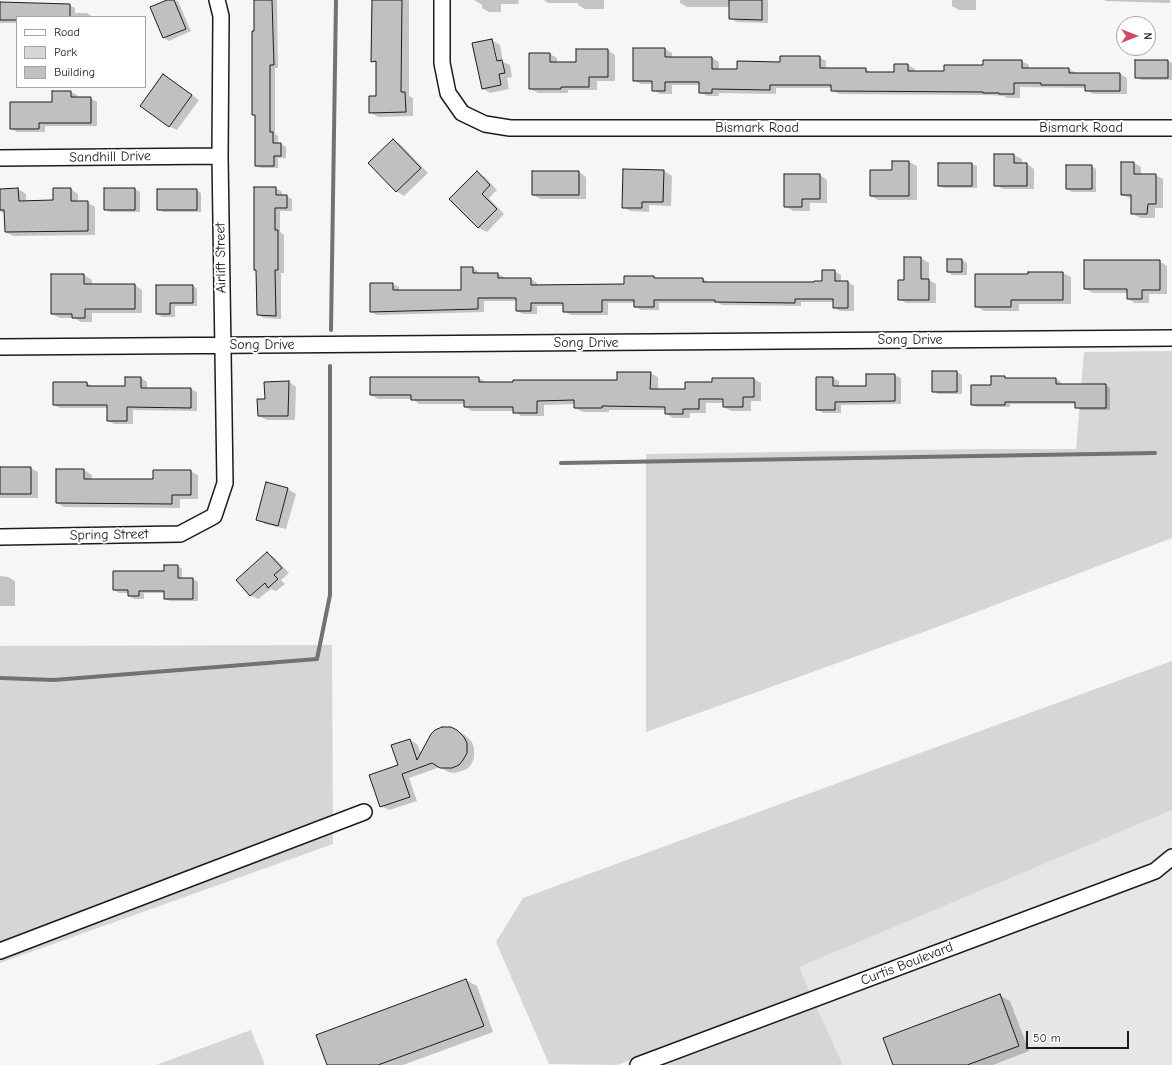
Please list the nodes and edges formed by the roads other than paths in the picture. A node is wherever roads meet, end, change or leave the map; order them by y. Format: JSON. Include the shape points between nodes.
{"nodes":[{"id":1,"x":217,"y":0,"type":"edge"},
{"id":2,"x":442,"y":0,"type":"edge"},
{"id":3,"x":1172,"y":128,"type":"edge"},
{"id":4,"x":220,"y":156,"type":"junction"},
{"id":5,"x":0,"y":158,"type":"edge"},
{"id":6,"x":1172,"y":338,"type":"edge"},
{"id":7,"x":222,"y":346,"type":"junction"},
{"id":8,"x":0,"y":347,"type":"edge"},
{"id":9,"x":214,"y":516,"type":"joint"},
{"id":10,"x":0,"y":537,"type":"edge"},
{"id":11,"x":364,"y":812,"type":"dead end"},
{"id":12,"x":1172,"y":857,"type":"edge"},
{"id":13,"x":0,"y":951,"type":"edge"},
{"id":14,"x":638,"y":1065,"type":"edge"}],
"edges":[{"from":1,"to":4,"type":"street","name":"Airlift Street","via":[[221,16]]},
{"from":2,"to":3,"type":"street","name":"Bismark Road","via":[[442,63],[448,93],[462,113],[485,124],[510,128]]},
{"from":4,"to":5,"type":"street","name":"Sandhill Drive"},
{"from":4,"to":7,"type":"street","name":"Airlift Street"},
{"from":6,"to":7,"type":"street","name":"Song Drive"},
{"from":7,"to":8,"type":"street","name":"Song Drive"},
{"from":7,"to":9,"type":"street","name":"Airlift Street","via":[[225,483]]},
{"from":9,"to":10,"type":"street","name":"Spring Street","via":[[180,534]]},
{"from":11,"to":13,"type":"street"},
{"from":12,"to":14,"type":"street","name":"Curtis Boulevard","via":[[1155,871]]}]}
